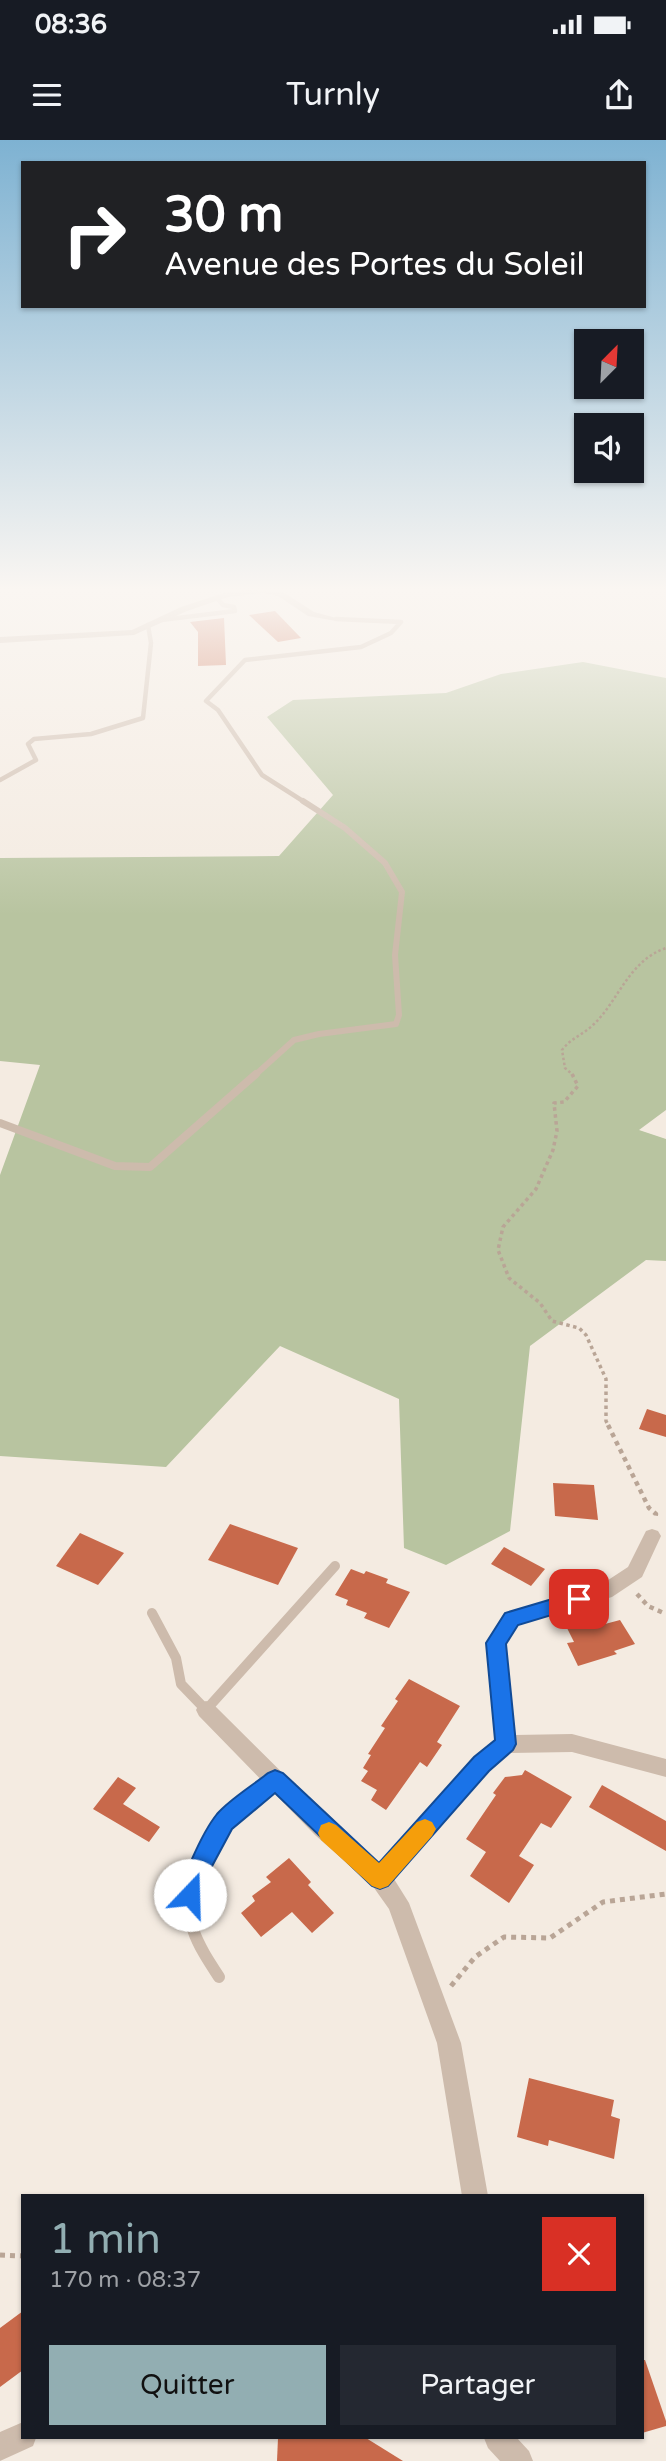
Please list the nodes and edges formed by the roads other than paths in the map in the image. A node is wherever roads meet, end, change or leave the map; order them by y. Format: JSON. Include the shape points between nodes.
{"nodes":[{"id":1,"x":145,"y":698,"type":"edge"},
{"id":2,"x":208,"y":698,"type":"edge"},
{"id":3,"x":0,"y":780,"type":"edge"},
{"id":4,"x":0,"y":1123,"type":"edge"},
{"id":5,"x":652,"y":1536,"type":"road end"},
{"id":6,"x":335,"y":1566,"type":"dead end"},
{"id":7,"x":152,"y":1613,"type":"dead end"},
{"id":8,"x":206,"y":1710,"type":"junction"},
{"id":9,"x":506,"y":1744,"type":"junction"},
{"id":10,"x":666,"y":1768,"type":"edge"},
{"id":11,"x":275,"y":1780,"type":"junction"},
{"id":12,"x":380,"y":1878,"type":"junction"},
{"id":13,"x":219,"y":1977,"type":"dead end"},
{"id":14,"x":475,"y":2194,"type":"edge"},
{"id":15,"x":21,"y":2437,"type":"edge"},
{"id":16,"x":499,"y":2439,"type":"edge"},
{"id":17,"x":0,"y":2447,"type":"edge"},
{"id":18,"x":519,"y":2461,"type":"edge"}],
"edges":[{"from":1,"to":3,"type":"lane","via":[[143,718],[90,734],[34,739],[29,744],[36,760]]},
{"from":2,"to":4,"type":"lane","via":[[206,701],[218,710],[262,775],[345,828],[385,863],[402,892],[395,955],[400,1015],[396,1024],[294,1040],[150,1167],[115,1166]]},
{"from":5,"to":9,"type":"street","via":[[635,1572],[605,1592],[512,1619],[496,1643]]},
{"from":6,"to":8,"type":"lane"},
{"from":7,"to":8,"type":"lane","via":[[176,1658],[181,1684]]},
{"from":8,"to":11,"type":"street"},
{"from":9,"to":10,"type":"street","via":[[572,1743]]},
{"from":9,"to":12,"type":"street","via":[[481,1764]]},
{"from":11,"to":12,"type":"street"},
{"from":11,"to":13,"type":"lane","via":[[224,1821],[193,1881],[187,1910],[200,1948]]},
{"from":12,"to":14,"type":"street","via":[[398,1903],[449,2043]]},
{"from":15,"to":17,"type":"street"},
{"from":16,"to":18,"type":"street"}]}
